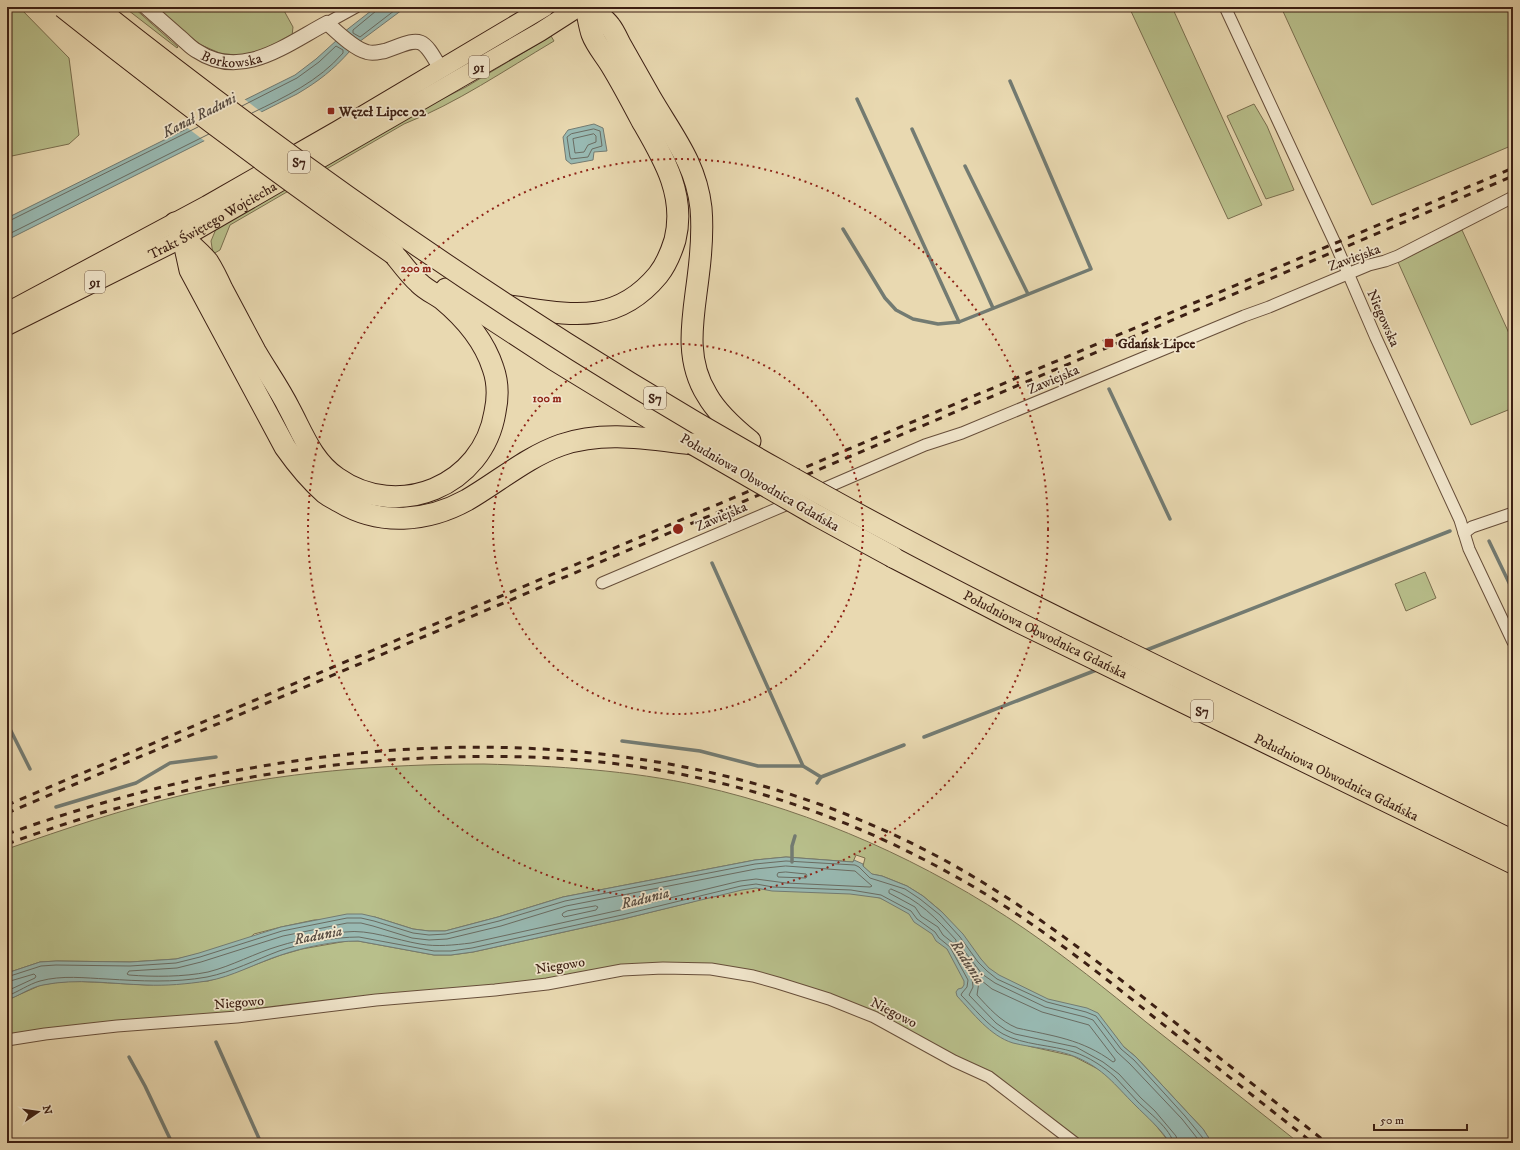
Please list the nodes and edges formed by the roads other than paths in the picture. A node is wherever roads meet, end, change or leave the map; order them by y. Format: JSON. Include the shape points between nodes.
{"nodes":[{"id":1,"x":63,"y":7,"type":"edge"},
{"id":2,"x":95,"y":7,"type":"edge"},
{"id":3,"x":146,"y":7,"type":"edge"},
{"id":4,"x":356,"y":7,"type":"edge"},
{"id":5,"x":545,"y":7,"type":"edge"},
{"id":6,"x":579,"y":7,"type":"edge"},
{"id":7,"x":586,"y":7,"type":"edge"},
{"id":8,"x":590,"y":7,"type":"edge"},
{"id":9,"x":1225,"y":7,"type":"edge"},
{"id":10,"x":332,"y":28,"type":"junction"},
{"id":11,"x":619,"y":60,"type":"junction"},
{"id":12,"x":440,"y":68,"type":"junction"},
{"id":13,"x":1513,"y":197,"type":"edge"},
{"id":14,"x":179,"y":230,"type":"junction"},
{"id":15,"x":394,"y":254,"type":"junction"},
{"id":16,"x":1348,"y":274,"type":"junction"},
{"id":17,"x":510,"y":306,"type":"junction"},
{"id":18,"x":7,"y":312,"type":"edge"},
{"id":19,"x":7,"y":326,"type":"edge"},
{"id":20,"x":240,"y":343,"type":"junction"},
{"id":21,"x":693,"y":444,"type":"junction"},
{"id":22,"x":804,"y":485,"type":"junction"},
{"id":23,"x":1513,"y":514,"type":"edge"},
{"id":24,"x":1464,"y":533,"type":"junction"},
{"id":25,"x":602,"y":583,"type":"dead end"},
{"id":26,"x":1513,"y":642,"type":"edge"},
{"id":27,"x":1513,"y":840,"type":"edge"},
{"id":28,"x":1513,"y":863,"type":"edge"},
{"id":29,"x":7,"y":1040,"type":"edge"},
{"id":30,"x":1075,"y":1143,"type":"edge"}],
"edges":[{"from":1,"to":15,"type":"highway","name":"Południowa Obwodnica Gdańska","number":"S7","bridge":true,"via":[[199,114]]},
{"from":2,"to":17,"type":"highway","name":"Południowa Obwodnica Gdańska","number":"S7","bridge":true,"via":[[268,140],[365,209]]},
{"from":3,"to":10,"type":"street","name":"Borkowska","via":[[197,52],[221,62],[249,61]]},
{"from":4,"to":10,"type":"street"},
{"from":5,"to":12,"type":"main road","name":"Trakt Świętego Wojciecha","number":"91"},
{"from":6,"to":14,"type":"main road","name":"Trakt Świętego Wojciecha","number":"91","via":[[544,29]]},
{"from":7,"to":11,"type":"highway","via":[[592,35]]},
{"from":8,"to":11,"type":"highway","via":[[609,25]]},
{"from":9,"to":16,"type":"street","name":"Niegowska"},
{"from":10,"to":12,"type":"street","via":[[359,49],[372,53],[414,41],[423,43],[431,50]]},
{"from":11,"to":17,"type":"highway","via":[[675,190],[678,228],[672,252],[651,283],[639,294],[609,310],[575,314]]},
{"from":11,"to":22,"type":"highway","bridge":true,"via":[[685,153],[698,191],[702,226],[701,252],[691,336],[695,370],[700,384],[729,422],[750,441],[776,458]]},
{"from":12,"to":14,"type":"main road","name":"Trakt Świętego Wojciecha","number":"91"},
{"from":13,"to":16,"type":"street","name":"Zawiejska","via":[[1398,256],[1368,264]]},
{"from":14,"to":18,"type":"main road","name":"Trakt Świętego Wojciecha","number":"91"},
{"from":14,"to":19,"type":"main road","name":"Trakt Świętego Wojciecha","number":"91"},
{"from":14,"to":20,"type":"highway","via":[[207,261]]},
{"from":15,"to":20,"type":"highway","via":[[419,283],[453,308],[471,328],[481,341],[494,370],[497,401],[491,431],[469,466],[442,485],[418,495],[393,498],[363,492],[336,478],[315,458],[288,406]]},
{"from":15,"to":21,"type":"highway","name":"Południowa Obwodnica Gdańska","number":"S7","via":[[553,359]]},
{"from":16,"to":24,"type":"street","name":"Niegowska"},
{"from":16,"to":25,"type":"street","name":"Zawiejska","via":[[962,433],[925,445]]},
{"from":17,"to":22,"type":"highway","name":"Południowa Obwodnica Gdańska","number":"S7","bridge":true,"via":[[650,395]]},
{"from":20,"to":21,"type":"highway","via":[[285,447],[304,473],[326,494],[353,510],[377,517],[413,519],[440,512],[465,501],[528,461],[580,440],[609,436]]},
{"from":21,"to":28,"type":"highway","name":"Południowa Obwodnica Gdańska","number":"S7","bridge":true,"via":[[822,519],[1015,620]]},
{"from":22,"to":27,"type":"highway","name":"Południowa Obwodnica Gdańska","number":"S7","bridge":true,"via":[[988,584]]},
{"from":23,"to":24,"type":"street","via":[[1472,527]]},
{"from":24,"to":26,"type":"street","name":"Niegowska","via":[[1469,550]]},
{"from":29,"to":30,"type":"street","name":"Niegowo","via":[[118,1026],[237,1017],[376,1000],[495,990],[564,982],[634,969],[711,970],[753,976],[778,983],[874,1017],[989,1077]]}]}
